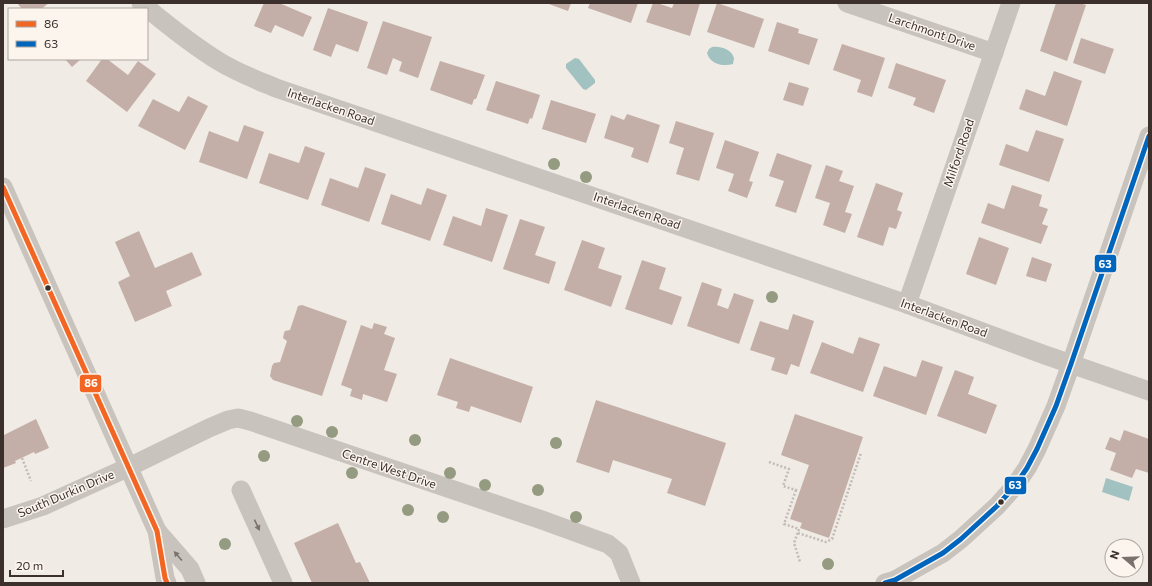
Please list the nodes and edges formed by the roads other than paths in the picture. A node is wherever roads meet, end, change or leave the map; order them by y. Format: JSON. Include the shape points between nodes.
{"nodes":[{"id":1,"x":847,"y":3,"type":"edge"},
{"id":2,"x":1011,"y":3,"type":"edge"},
{"id":3,"x":148,"y":9,"type":"edge"},
{"id":4,"x":994,"y":53,"type":"junction"},
{"id":5,"x":1149,"y":136,"type":"edge"},
{"id":6,"x":3,"y":187,"type":"edge"},
{"id":7,"x":907,"y":304,"type":"junction"},
{"id":8,"x":1071,"y":364,"type":"junction"},
{"id":9,"x":1149,"y":391,"type":"edge"},
{"id":10,"x":129,"y":467,"type":"junction"},
{"id":11,"x":240,"y":490,"type":"dead end"},
{"id":12,"x":3,"y":519,"type":"edge"},
{"id":13,"x":157,"y":531,"type":"junction"},
{"id":14,"x":892,"y":582,"type":"edge"},
{"id":15,"x":167,"y":583,"type":"edge"},
{"id":16,"x":196,"y":583,"type":"edge"},
{"id":17,"x":283,"y":583,"type":"edge"},
{"id":18,"x":631,"y":583,"type":"edge"}],
"edges":[{"from":1,"to":4,"type":"street","name":"Larchmont Drive"},
{"from":2,"to":4,"type":"street","name":"Milford Road"},
{"from":3,"to":7,"type":"street","name":"Interlacken Road","via":[[220,62],[276,88]]},
{"from":4,"to":7,"type":"street","name":"Milford Road"},
{"from":5,"to":8,"type":"street"},
{"from":6,"to":10,"type":"street"},
{"from":7,"to":8,"type":"street","name":"Interlacken Road"},
{"from":8,"to":9,"type":"street","name":"Interlacken Road"},
{"from":8,"to":14,"type":"street","via":[[1037,449],[1014,487],[989,515],[961,539],[943,553]]},
{"from":10,"to":12,"type":"street","name":"South Durkin Drive","via":[[43,506]]},
{"from":10,"to":13,"type":"street"},
{"from":10,"to":18,"type":"street","name":"Centre West Drive","via":[[209,428],[238,418],[556,524],[608,544],[619,553]]},
{"from":11,"to":17,"type":"street","one_way":true},
{"from":13,"to":15,"type":"street"},
{"from":16,"to":13,"type":"street","one_way":true,"via":[[190,569]]}]}
